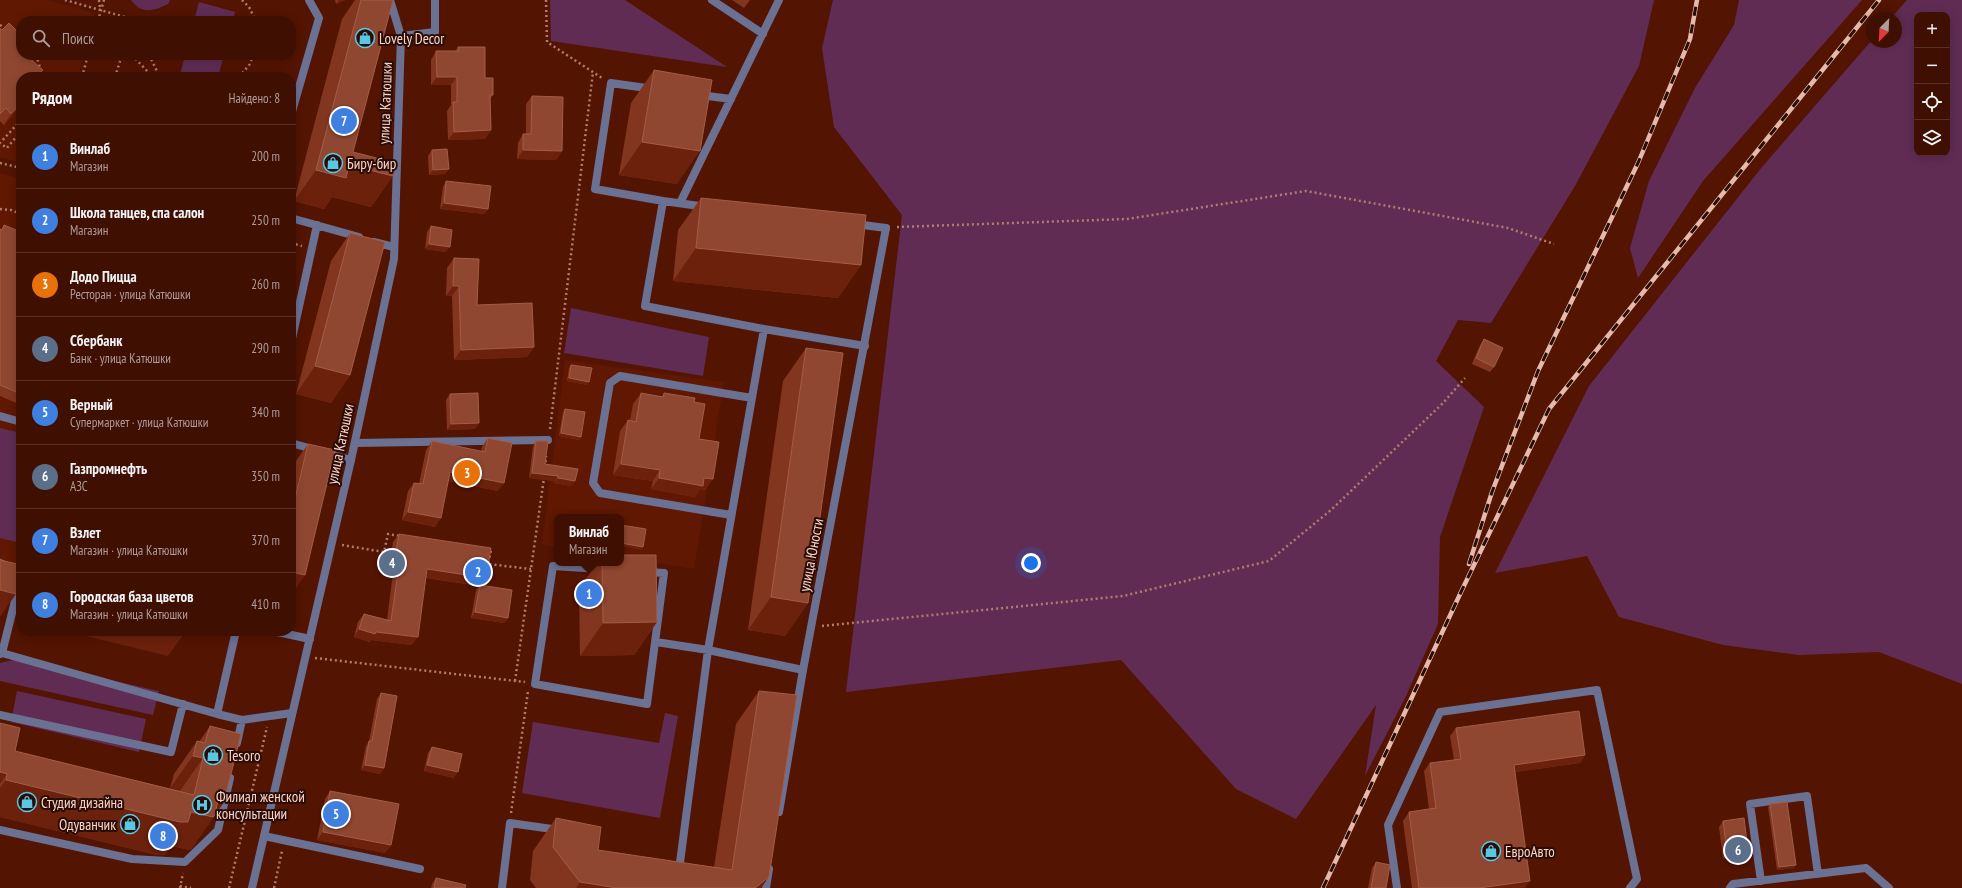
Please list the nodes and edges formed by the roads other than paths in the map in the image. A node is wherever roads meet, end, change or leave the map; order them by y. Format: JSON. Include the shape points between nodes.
{"nodes":[{"id":1,"x":309,"y":0,"type":"edge"},
{"id":2,"x":390,"y":0,"type":"edge"},
{"id":3,"x":435,"y":0,"type":"edge"},
{"id":4,"x":712,"y":0,"type":"edge"},
{"id":5,"x":779,"y":0,"type":"edge"},
{"id":6,"x":763,"y":34,"type":"junction"},
{"id":7,"x":401,"y":36,"type":"junction"},
{"id":8,"x":663,"y":90,"type":"edge"},
{"id":9,"x":694,"y":94,"type":"edge"},
{"id":10,"x":296,"y":98,"type":"edge"},
{"id":11,"x":731,"y":99,"type":"junction"},
{"id":12,"x":663,"y":201,"type":"junction"},
{"id":13,"x":680,"y":203,"type":"junction"},
{"id":14,"x":712,"y":207,"type":"edge"},
{"id":15,"x":296,"y":219,"type":"edge"},
{"id":16,"x":847,"y":223,"type":"edge"},
{"id":17,"x":317,"y":225,"type":"junction"},
{"id":18,"x":394,"y":247,"type":"junction"},
{"id":19,"x":296,"y":321,"type":"edge"},
{"id":20,"x":764,"y":329,"type":"junction"},
{"id":21,"x":865,"y":346,"type":"junction"},
{"id":22,"x":752,"y":398,"type":"junction"},
{"id":23,"x":0,"y":416,"type":"edge"},
{"id":24,"x":16,"y":421,"type":"edge"},
{"id":25,"x":548,"y":440,"type":"edge"},
{"id":26,"x":355,"y":443,"type":"junction"},
{"id":27,"x":296,"y":444,"type":"edge"},
{"id":28,"x":351,"y":460,"type":"junction"},
{"id":29,"x":731,"y":515,"type":"junction"},
{"id":30,"x":0,"y":563,"type":"edge"},
{"id":31,"x":16,"y":572,"type":"edge"},
{"id":32,"x":16,"y":581,"type":"edge"},
{"id":33,"x":9,"y":587,"type":"edge"},
{"id":34,"x":16,"y":596,"type":"edge"},
{"id":35,"x":235,"y":636,"type":"edge"},
{"id":36,"x":296,"y":636,"type":"edge"},
{"id":37,"x":310,"y":639,"type":"junction"},
{"id":38,"x":656,"y":642,"type":"junction"},
{"id":39,"x":708,"y":650,"type":"junction"},
{"id":40,"x":1,"y":654,"type":"edge"},
{"id":41,"x":803,"y":670,"type":"junction"},
{"id":42,"x":182,"y":704,"type":"junction"},
{"id":43,"x":292,"y":713,"type":"junction"},
{"id":44,"x":216,"y":714,"type":"junction"},
{"id":45,"x":0,"y":715,"type":"edge"},
{"id":46,"x":242,"y":720,"type":"junction"},
{"id":47,"x":236,"y":749,"type":"edge"},
{"id":48,"x":231,"y":771,"type":"edge"},
{"id":49,"x":778,"y":818,"type":"edge"},
{"id":50,"x":0,"y":830,"type":"edge"},
{"id":51,"x":569,"y":832,"type":"edge"},
{"id":52,"x":264,"y":836,"type":"junction"},
{"id":53,"x":771,"y":857,"type":"edge"},
{"id":54,"x":420,"y":869,"type":"dead end"},
{"id":55,"x":671,"y":869,"type":"edge"},
{"id":56,"x":1818,"y":874,"type":"junction"},
{"id":57,"x":1761,"y":881,"type":"junction"},
{"id":58,"x":252,"y":888,"type":"edge"},
{"id":59,"x":502,"y":888,"type":"edge"},
{"id":60,"x":766,"y":888,"type":"edge"},
{"id":61,"x":1397,"y":888,"type":"edge"},
{"id":62,"x":1630,"y":888,"type":"edge"},
{"id":63,"x":1730,"y":888,"type":"edge"},
{"id":64,"x":1889,"y":888,"type":"edge"}],
"edges":[{"from":1,"to":10,"type":"street","via":[[319,18]]},
{"from":2,"to":7,"type":"street","name":"улица Катюшки"},
{"from":3,"to":7,"type":"street","via":[[435,32]]},
{"from":4,"to":6,"type":"street"},
{"from":5,"to":6,"type":"street"},
{"from":6,"to":11,"type":"street"},
{"from":7,"to":18,"type":"street","name":"улица Катюшки"},
{"from":8,"to":12,"type":"street","via":[[611,83],[595,190]]},
{"from":9,"to":11,"type":"street"},
{"from":11,"to":13,"type":"street"},
{"from":12,"to":13,"type":"street"},
{"from":12,"to":20,"type":"street","via":[[645,306]]},
{"from":13,"to":14,"type":"street"},
{"from":15,"to":17,"type":"street"},
{"from":16,"to":21,"type":"street","name":"улица Юности","via":[[886,228]]},
{"from":17,"to":18,"type":"street"},
{"from":17,"to":19,"type":"street"},
{"from":18,"to":26,"type":"street","name":"улица Катюшки","via":[[394,259]]},
{"from":20,"to":21,"type":"street"},
{"from":20,"to":22,"type":"street"},
{"from":21,"to":41,"type":"street","name":"улица Юности"},
{"from":22,"to":29,"type":"street"},
{"from":22,"to":29,"type":"street","via":[[620,376],[610,383],[593,483],[600,493]]},
{"from":23,"to":24,"type":"street"},
{"from":25,"to":26,"type":"street"},
{"from":26,"to":28,"type":"street","name":"улица Катюшки"},
{"from":27,"to":28,"type":"street"},
{"from":28,"to":37,"type":"street","name":"улица Катюшки"},
{"from":29,"to":39,"type":"street"},
{"from":30,"to":31,"type":"street"},
{"from":32,"to":33,"type":"street"},
{"from":34,"to":40,"type":"street"},
{"from":35,"to":44,"type":"street"},
{"from":36,"to":37,"type":"street"},
{"from":37,"to":43,"type":"street","name":"улица Катюшки"},
{"from":38,"to":38,"type":"street","via":[[664,573],[553,566],[535,684],[647,704]]},
{"from":38,"to":39,"type":"street"},
{"from":39,"to":41,"type":"street"},
{"from":39,"to":55,"type":"street","via":[[679,870]]},
{"from":40,"to":42,"type":"street"},
{"from":41,"to":49,"type":"street","name":"улица Юности"},
{"from":42,"to":44,"type":"street"},
{"from":42,"to":45,"type":"street","via":[[171,752]]},
{"from":43,"to":46,"type":"street"},
{"from":43,"to":52,"type":"street","name":"улица Катюшки"},
{"from":44,"to":46,"type":"street"},
{"from":46,"to":47,"type":"street"},
{"from":48,"to":50,"type":"street","via":[[218,830],[185,862],[132,859]]},
{"from":51,"to":59,"type":"street","via":[[510,823]]},
{"from":52,"to":54,"type":"street"},
{"from":52,"to":58,"type":"street","name":"улица Катюшки"},
{"from":53,"to":60,"type":"street"},
{"from":56,"to":57,"type":"street"},
{"from":56,"to":57,"type":"street","via":[[1807,796],[1750,804]]},
{"from":56,"to":64,"type":"street","via":[[1866,868]]},
{"from":57,"to":63,"type":"street","via":[[1733,884]]},
{"from":61,"to":62,"type":"street","via":[[1388,826],[1440,712],[1597,690],[1637,880]]}]}
